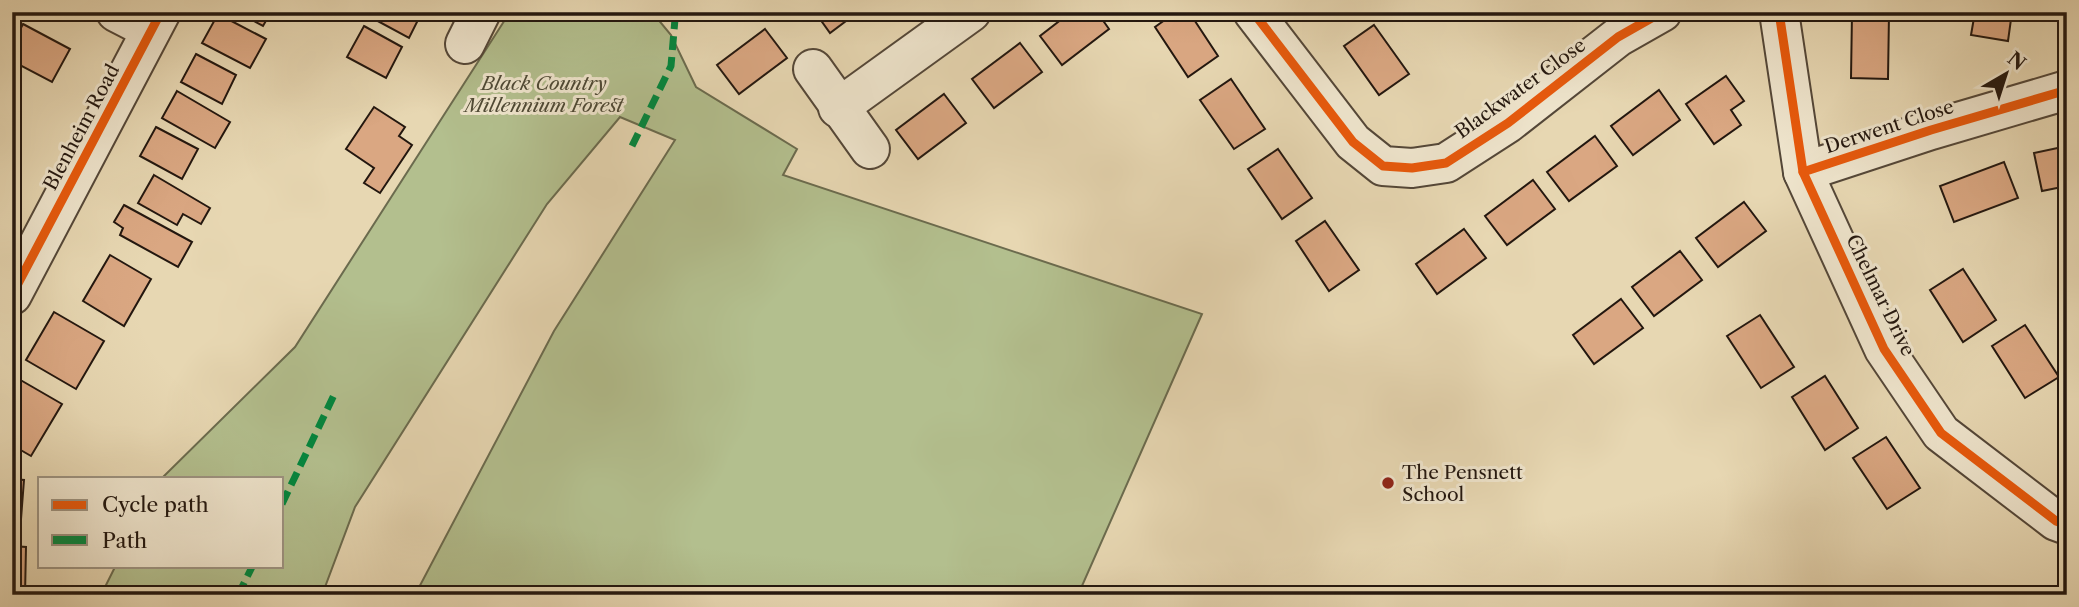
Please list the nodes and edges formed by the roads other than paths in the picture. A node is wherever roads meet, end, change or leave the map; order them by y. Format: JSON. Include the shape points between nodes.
{"nodes":[{"id":1,"x":116,"y":12,"type":"edge"},
{"id":2,"x":971,"y":12,"type":"edge"},
{"id":3,"x":1253,"y":12,"type":"edge"},
{"id":4,"x":1662,"y":12,"type":"edge"},
{"id":5,"x":1779,"y":12,"type":"edge"},
{"id":6,"x":156,"y":21,"type":"edge"},
{"id":7,"x":1609,"y":25,"type":"edge"},
{"id":8,"x":813,"y":69,"type":"dead end"},
{"id":9,"x":2067,"y":90,"type":"edge"},
{"id":10,"x":838,"y":108,"type":"junction"},
{"id":11,"x":870,"y":149,"type":"dead end"},
{"id":12,"x":1803,"y":173,"type":"junction"},
{"id":13,"x":12,"y":295,"type":"edge"},
{"id":14,"x":2067,"y":525,"type":"edge"}],
"edges":[{"from":1,"to":6,"type":"street"},
{"from":2,"to":10,"type":"street"},
{"from":3,"to":7,"type":"street","name":"Blackwater Close","via":[[1353,142],[1384,166],[1402,167],[1446,163],[1508,123]]},
{"from":4,"to":7,"type":"street","name":"Blackwater Close"},
{"from":5,"to":12,"type":"street","name":"Chelmar Drive"},
{"from":6,"to":13,"type":"street","name":"Blenheim Road"},
{"from":8,"to":10,"type":"street"},
{"from":9,"to":12,"type":"street","name":"Derwent Close"},
{"from":10,"to":11,"type":"street"},
{"from":12,"to":14,"type":"street","name":"Chelmar Drive","via":[[1884,349],[1941,433]]}]}
